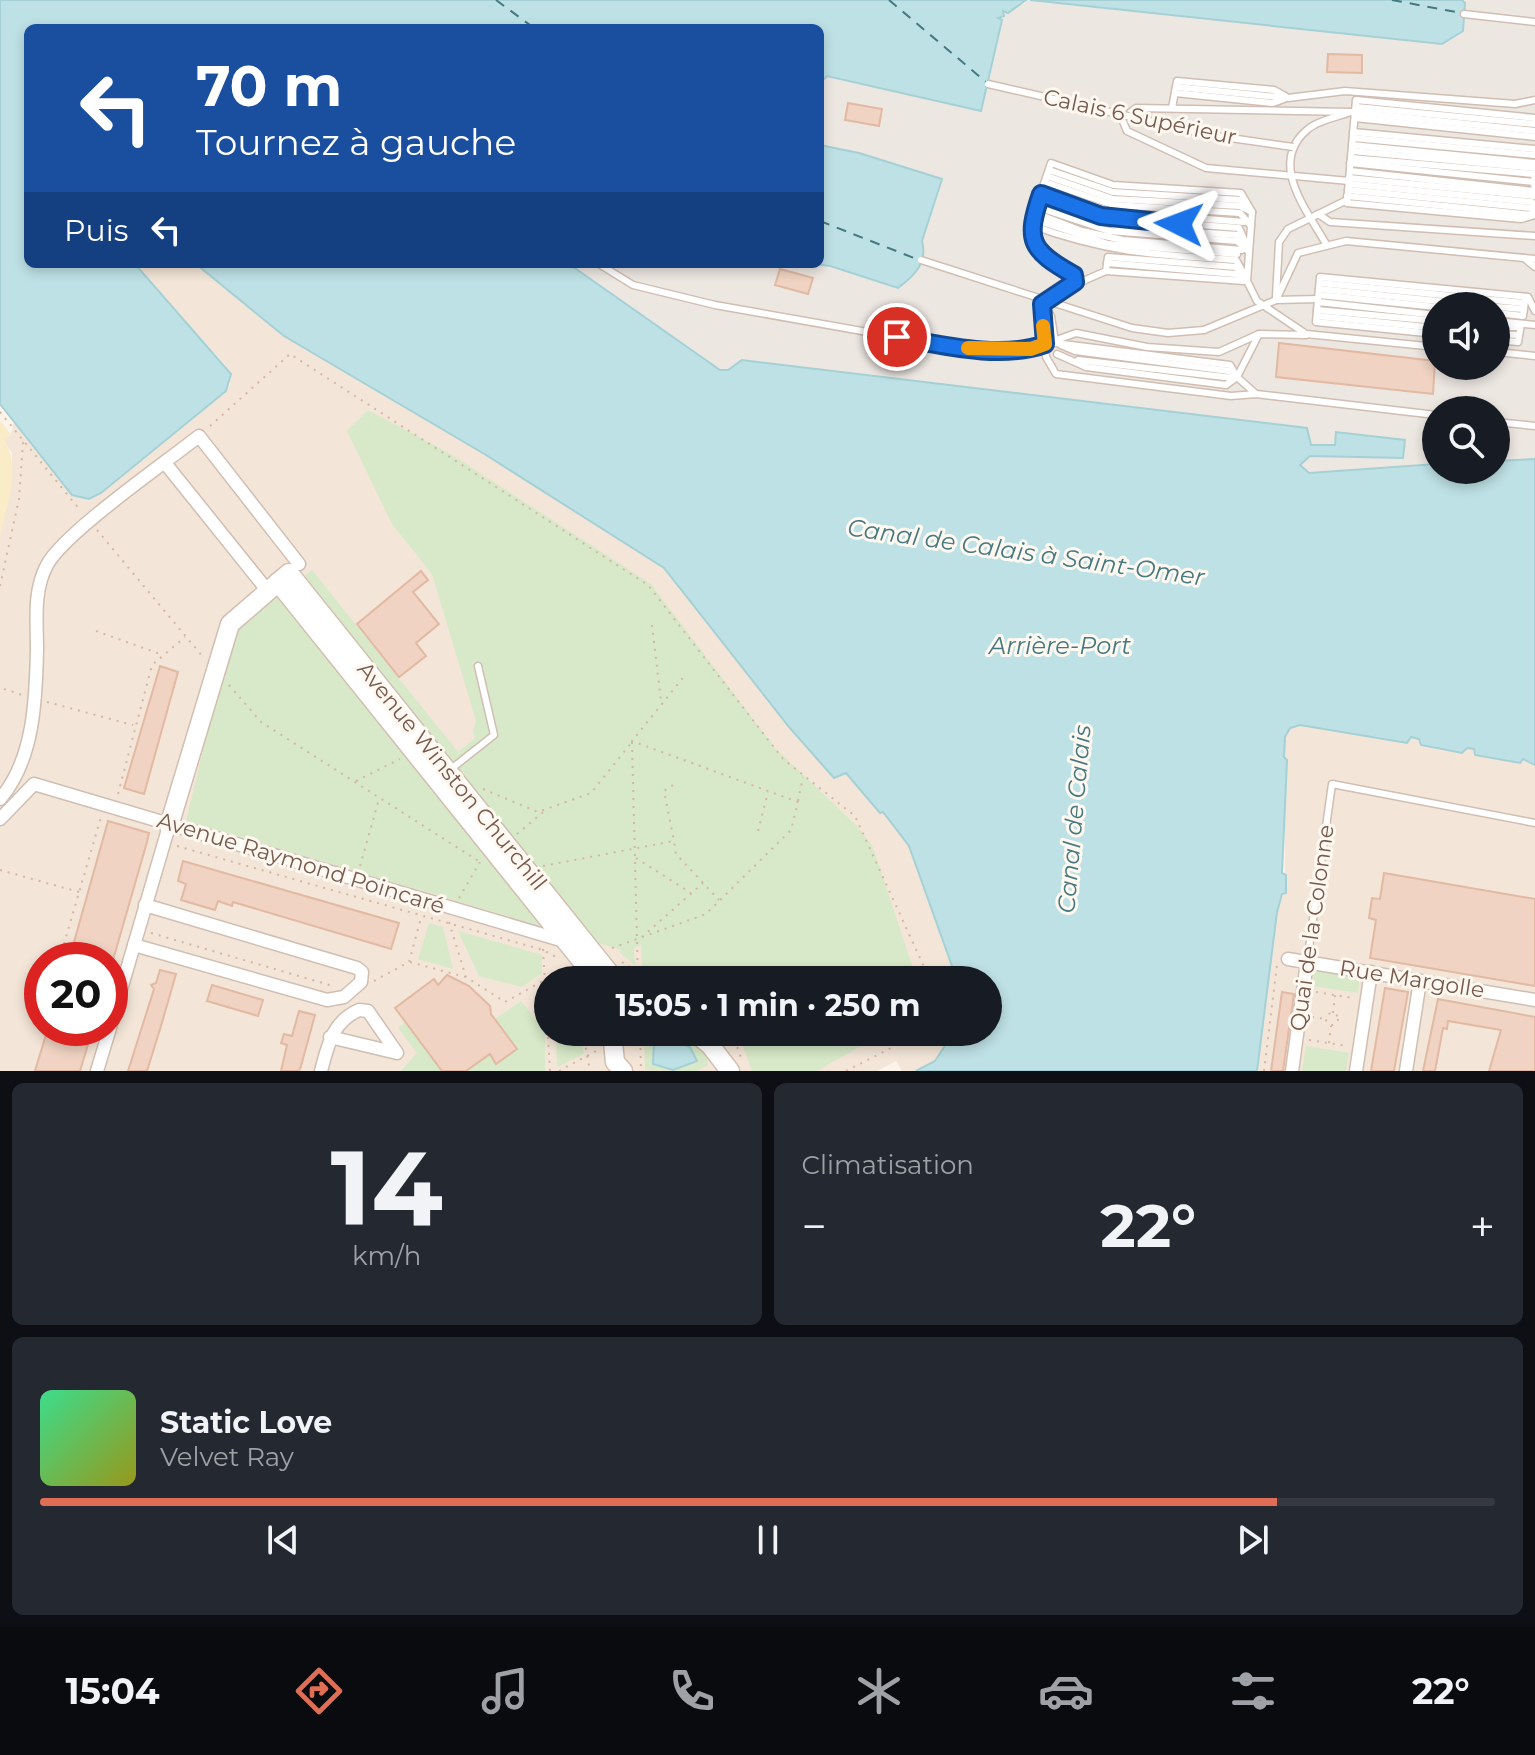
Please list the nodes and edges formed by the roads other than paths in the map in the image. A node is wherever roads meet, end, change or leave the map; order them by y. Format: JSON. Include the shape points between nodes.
{"nodes":[{"id":1,"x":1464,"y":14,"type":"dead end"},
{"id":2,"x":1535,"y":22,"type":"edge"},
{"id":3,"x":988,"y":84,"type":"dead end"},
{"id":4,"x":1176,"y":87,"type":"junction"},
{"id":5,"x":1273,"y":97,"type":"junction"},
{"id":6,"x":1288,"y":98,"type":"junction"},
{"id":7,"x":1535,"y":100,"type":"edge"},
{"id":8,"x":1172,"y":108,"type":"junction"},
{"id":9,"x":1355,"y":110,"type":"junction"},
{"id":10,"x":1535,"y":121,"type":"edge"},
{"id":11,"x":1535,"y":134,"type":"edge"},
{"id":12,"x":1293,"y":147,"type":"junction"},
{"id":13,"x":1535,"y":149,"type":"edge"},
{"id":14,"x":1535,"y":155,"type":"edge"},
{"id":15,"x":1535,"y":166,"type":"edge"},
{"id":16,"x":1350,"y":171,"type":"junction"},
{"id":17,"x":1288,"y":177,"type":"junction"},
{"id":18,"x":1535,"y":192,"type":"edge"},
{"id":19,"x":1041,"y":194,"type":"junction"},
{"id":20,"x":1252,"y":212,"type":"junction"},
{"id":21,"x":1534,"y":215,"type":"edge"},
{"id":22,"x":1315,"y":216,"type":"junction"},
{"id":23,"x":1251,"y":226,"type":"junction"},
{"id":24,"x":1535,"y":236,"type":"edge"},
{"id":25,"x":1326,"y":244,"type":"junction"},
{"id":26,"x":1249,"y":253,"type":"junction"},
{"id":27,"x":1237,"y":254,"type":"dead end"},
{"id":28,"x":1524,"y":258,"type":"junction"},
{"id":29,"x":1535,"y":259,"type":"edge"},
{"id":30,"x":921,"y":260,"type":"dead end"},
{"id":31,"x":1107,"y":264,"type":"junction"},
{"id":32,"x":1535,"y":267,"type":"edge"},
{"id":33,"x":605,"y":268,"type":"edge"},
{"id":34,"x":1247,"y":281,"type":"junction"},
{"id":35,"x":1072,"y":286,"type":"junction"},
{"id":36,"x":1527,"y":297,"type":"junction"},
{"id":37,"x":1318,"y":299,"type":"junction"},
{"id":38,"x":1276,"y":300,"type":"junction"},
{"id":39,"x":1422,"y":303,"type":"edge"},
{"id":40,"x":1042,"y":304,"type":"junction"},
{"id":41,"x":1263,"y":306,"type":"junction"},
{"id":42,"x":1422,"y":306,"type":"edge"},
{"id":43,"x":1510,"y":308,"type":"edge"},
{"id":44,"x":1535,"y":311,"type":"edge"},
{"id":45,"x":1422,"y":313,"type":"edge"},
{"id":46,"x":1510,"y":315,"type":"edge"},
{"id":47,"x":1422,"y":318,"type":"edge"},
{"id":48,"x":1510,"y":323,"type":"edge"},
{"id":49,"x":1521,"y":324,"type":"junction"},
{"id":50,"x":1422,"y":325,"type":"edge"},
{"id":51,"x":1535,"y":325,"type":"edge"},
{"id":52,"x":1510,"y":328,"type":"edge"},
{"id":53,"x":1422,"y":330,"type":"edge"},
{"id":54,"x":1259,"y":334,"type":"junction"},
{"id":55,"x":1310,"y":335,"type":"junction"},
{"id":56,"x":1510,"y":335,"type":"edge"},
{"id":57,"x":1510,"y":341,"type":"edge"},
{"id":58,"x":1055,"y":342,"type":"junction"},
{"id":59,"x":1045,"y":344,"type":"junction"},
{"id":60,"x":1422,"y":346,"type":"edge"},
{"id":61,"x":1031,"y":349,"type":"junction"},
{"id":62,"x":1510,"y":353,"type":"edge"},
{"id":63,"x":1535,"y":356,"type":"edge"},
{"id":64,"x":1050,"y":366,"type":"junction"},
{"id":65,"x":1237,"y":377,"type":"junction"},
{"id":66,"x":1256,"y":394,"type":"junction"},
{"id":67,"x":1422,"y":413,"type":"edge"},
{"id":68,"x":1510,"y":423,"type":"edge"},
{"id":69,"x":1535,"y":426,"type":"edge"},
{"id":70,"x":165,"y":463,"type":"junction"},
{"id":71,"x":283,"y":577,"type":"junction"},
{"id":72,"x":478,"y":666,"type":"dead end"},
{"id":73,"x":448,"y":771,"type":"junction"},
{"id":74,"x":0,"y":799,"type":"edge"},
{"id":75,"x":0,"y":819,"type":"edge"},
{"id":76,"x":1535,"y":823,"type":"edge"},
{"id":77,"x":167,"y":834,"type":"junction"},
{"id":78,"x":145,"y":905,"type":"junction"},
{"id":79,"x":134,"y":945,"type":"junction"},
{"id":80,"x":562,"y":950,"type":"junction"},
{"id":81,"x":1288,"y":959,"type":"road end"},
{"id":82,"x":1307,"y":962,"type":"junction"},
{"id":83,"x":128,"y":966,"type":"edge"},
{"id":84,"x":581,"y":966,"type":"edge"},
{"id":85,"x":604,"y":966,"type":"edge"},
{"id":86,"x":1371,"y":972,"type":"junction"},
{"id":87,"x":1420,"y":981,"type":"junction"},
{"id":88,"x":1535,"y":1000,"type":"edge"},
{"id":89,"x":330,"y":1037,"type":"junction"},
{"id":90,"x":104,"y":1046,"type":"edge"},
{"id":91,"x":614,"y":1046,"type":"edge"},
{"id":92,"x":709,"y":1046,"type":"edge"},
{"id":93,"x":715,"y":1051,"type":"junction"},
{"id":94,"x":735,"y":1064,"type":"edge"},
{"id":95,"x":615,"y":1069,"type":"edge"},
{"id":96,"x":97,"y":1071,"type":"edge"},
{"id":97,"x":321,"y":1071,"type":"edge"},
{"id":98,"x":715,"y":1071,"type":"edge"},
{"id":99,"x":1292,"y":1071,"type":"edge"},
{"id":100,"x":1356,"y":1071,"type":"edge"},
{"id":101,"x":1406,"y":1071,"type":"edge"}],
"edges":[{"from":1,"to":2,"type":"lane"},
{"from":3,"to":12,"type":"lane","name":"Calais 6 Supérieur","bridge":true,"via":[[1210,135]]},
{"from":4,"to":5,"type":"lane"},
{"from":4,"to":5,"type":"lane"},
{"from":4,"to":8,"type":"lane"},
{"from":5,"to":6,"type":"lane"},
{"from":5,"to":6,"type":"lane"},
{"from":6,"to":7,"type":"lane","via":[[1345,91],[1515,104]]},
{"from":8,"to":9,"type":"lane"},
{"from":8,"to":17,"type":"lane","via":[[1136,108],[1122,119],[1127,131],[1206,168]]},
{"from":9,"to":10,"type":"lane"},
{"from":9,"to":11,"type":"lane"},
{"from":9,"to":12,"type":"lane","via":[[1309,128]]},
{"from":9,"to":16,"type":"lane"},
{"from":12,"to":17,"type":"lane"},
{"from":13,"to":16,"type":"lane"},
{"from":14,"to":16,"type":"lane"},
{"from":15,"to":16,"type":"lane"},
{"from":16,"to":17,"type":"lane"},
{"from":16,"to":18,"type":"lane"},
{"from":16,"to":18,"type":"lane","via":[[1534,182]]},
{"from":16,"to":21,"type":"lane","via":[[1521,219]]},
{"from":16,"to":21,"type":"lane","via":[[1531,208]]},
{"from":16,"to":22,"type":"lane"},
{"from":17,"to":22,"type":"lane"},
{"from":19,"to":20,"type":"lane","via":[[1240,206]]},
{"from":19,"to":20,"type":"lane","via":[[1113,185],[1241,193]]},
{"from":19,"to":23,"type":"lane","via":[[1110,211],[1239,220]]},
{"from":19,"to":26,"type":"lane","via":[[1108,237],[1238,247]]},
{"from":19,"to":26,"type":"lane","via":[[1120,227],[1238,235]]},
{"from":19,"to":27,"type":"lane","via":[[1108,244]]},
{"from":19,"to":34,"type":"lane","via":[[1090,246],[1236,260]]},
{"from":19,"to":35,"type":"lane","via":[[1031,237],[1038,252],[1074,275]]},
{"from":20,"to":23,"type":"lane"},
{"from":22,"to":24,"type":"lane","via":[[1330,222]]},
{"from":22,"to":25,"type":"lane"},
{"from":22,"to":38,"type":"lane","via":[[1288,229],[1279,242]]},
{"from":23,"to":26,"type":"lane"},
{"from":25,"to":28,"type":"lane","via":[[1346,241]]},
{"from":25,"to":38,"type":"lane","via":[[1298,253]]},
{"from":26,"to":34,"type":"lane"},
{"from":28,"to":29,"type":"lane"},
{"from":28,"to":32,"type":"lane"},
{"from":30,"to":41,"type":"lane","bridge":true,"via":[[1132,328],[1168,333],[1204,330]]},
{"from":31,"to":34,"type":"lane"},
{"from":31,"to":34,"type":"lane","via":[[1236,267]]},
{"from":31,"to":35,"type":"lane"},
{"from":33,"to":61,"type":"lane","via":[[633,285],[715,305],[958,348]]},
{"from":34,"to":41,"type":"lane"},
{"from":35,"to":40,"type":"lane"},
{"from":36,"to":37,"type":"lane"},
{"from":36,"to":43,"type":"lane","via":[[1524,310]]},
{"from":36,"to":44,"type":"lane"},
{"from":36,"to":46,"type":"lane","via":[[1523,316]]},
{"from":37,"to":38,"type":"lane"},
{"from":37,"to":39,"type":"lane"},
{"from":37,"to":42,"type":"lane"},
{"from":37,"to":45,"type":"lane"},
{"from":37,"to":47,"type":"lane"},
{"from":37,"to":50,"type":"lane"},
{"from":37,"to":53,"type":"lane"},
{"from":38,"to":41,"type":"lane"},
{"from":40,"to":58,"type":"lane","via":[[1051,316]]},
{"from":40,"to":59,"type":"lane"},
{"from":41,"to":55,"type":"lane"},
{"from":48,"to":49,"type":"lane"},
{"from":49,"to":51,"type":"lane"},
{"from":49,"to":52,"type":"lane"},
{"from":49,"to":56,"type":"lane","via":[[1519,336]]},
{"from":49,"to":57,"type":"lane","via":[[1518,342]]},
{"from":54,"to":55,"type":"lane"},
{"from":54,"to":58,"type":"lane","via":[[1219,352],[1147,347],[1076,333]]},
{"from":54,"to":65,"type":"lane"},
{"from":55,"to":60,"type":"lane"},
{"from":58,"to":59,"type":"lane"},
{"from":58,"to":65,"type":"lane","via":[[1229,371]]},
{"from":58,"to":65,"type":"lane","via":[[1057,354],[1086,364],[1226,385]]},
{"from":59,"to":61,"type":"lane"},
{"from":59,"to":64,"type":"lane"},
{"from":61,"to":64,"type":"lane"},
{"from":62,"to":63,"type":"lane"},
{"from":64,"to":66,"type":"lane","via":[[1056,374],[1231,396]]},
{"from":65,"to":66,"type":"lane"},
{"from":66,"to":67,"type":"lane"},
{"from":68,"to":69,"type":"lane"},
{"from":70,"to":71,"type":"street"},
{"from":70,"to":71,"type":"street","name":"Avenue Winston Churchill","via":[[199,436]]},
{"from":70,"to":74,"type":"street","via":[[58,550],[42,575],[28,750]]},
{"from":71,"to":73,"type":"street","name":"Avenue Winston Churchill"},
{"from":71,"to":77,"type":"street","via":[[232,620]]},
{"from":71,"to":80,"type":"street","name":"Avenue Winston Churchill"},
{"from":72,"to":73,"type":"lane","via":[[494,735]]},
{"from":73,"to":85,"type":"street","name":"Avenue Winston Churchill"},
{"from":75,"to":77,"type":"street","name":"Avenue Raymond Poincaré","via":[[34,784],[109,806]]},
{"from":76,"to":82,"type":"lane","name":"Quai de la Colonne","via":[[1332,784]]},
{"from":77,"to":78,"type":"street"},
{"from":77,"to":80,"type":"street","name":"Avenue Raymond Poincaré","via":[[356,881]]},
{"from":78,"to":79,"type":"street"},
{"from":78,"to":79,"type":"street","via":[[357,968],[362,976],[355,989],[336,1001],[327,1000]]},
{"from":79,"to":83,"type":"street"},
{"from":80,"to":84,"type":"street","name":"Avenue Winston Churchill"},
{"from":81,"to":82,"type":"street","name":"Rue Margolle"},
{"from":82,"to":86,"type":"street","name":"Rue Margolle"},
{"from":82,"to":99,"type":"street","name":"Quai de la Colonne"},
{"from":86,"to":87,"type":"street","name":"Rue Margolle"},
{"from":86,"to":100,"type":"street"},
{"from":87,"to":88,"type":"street","name":"Rue Margolle"},
{"from":87,"to":101,"type":"street"},
{"from":89,"to":89,"type":"street","via":[[357,1043],[397,1053],[363,1010],[339,1024]]},
{"from":89,"to":97,"type":"street"},
{"from":90,"to":96,"type":"street"},
{"from":91,"to":95,"type":"street"},
{"from":92,"to":93,"type":"street"},
{"from":93,"to":94,"type":"street"},
{"from":93,"to":98,"type":"street"}]}
